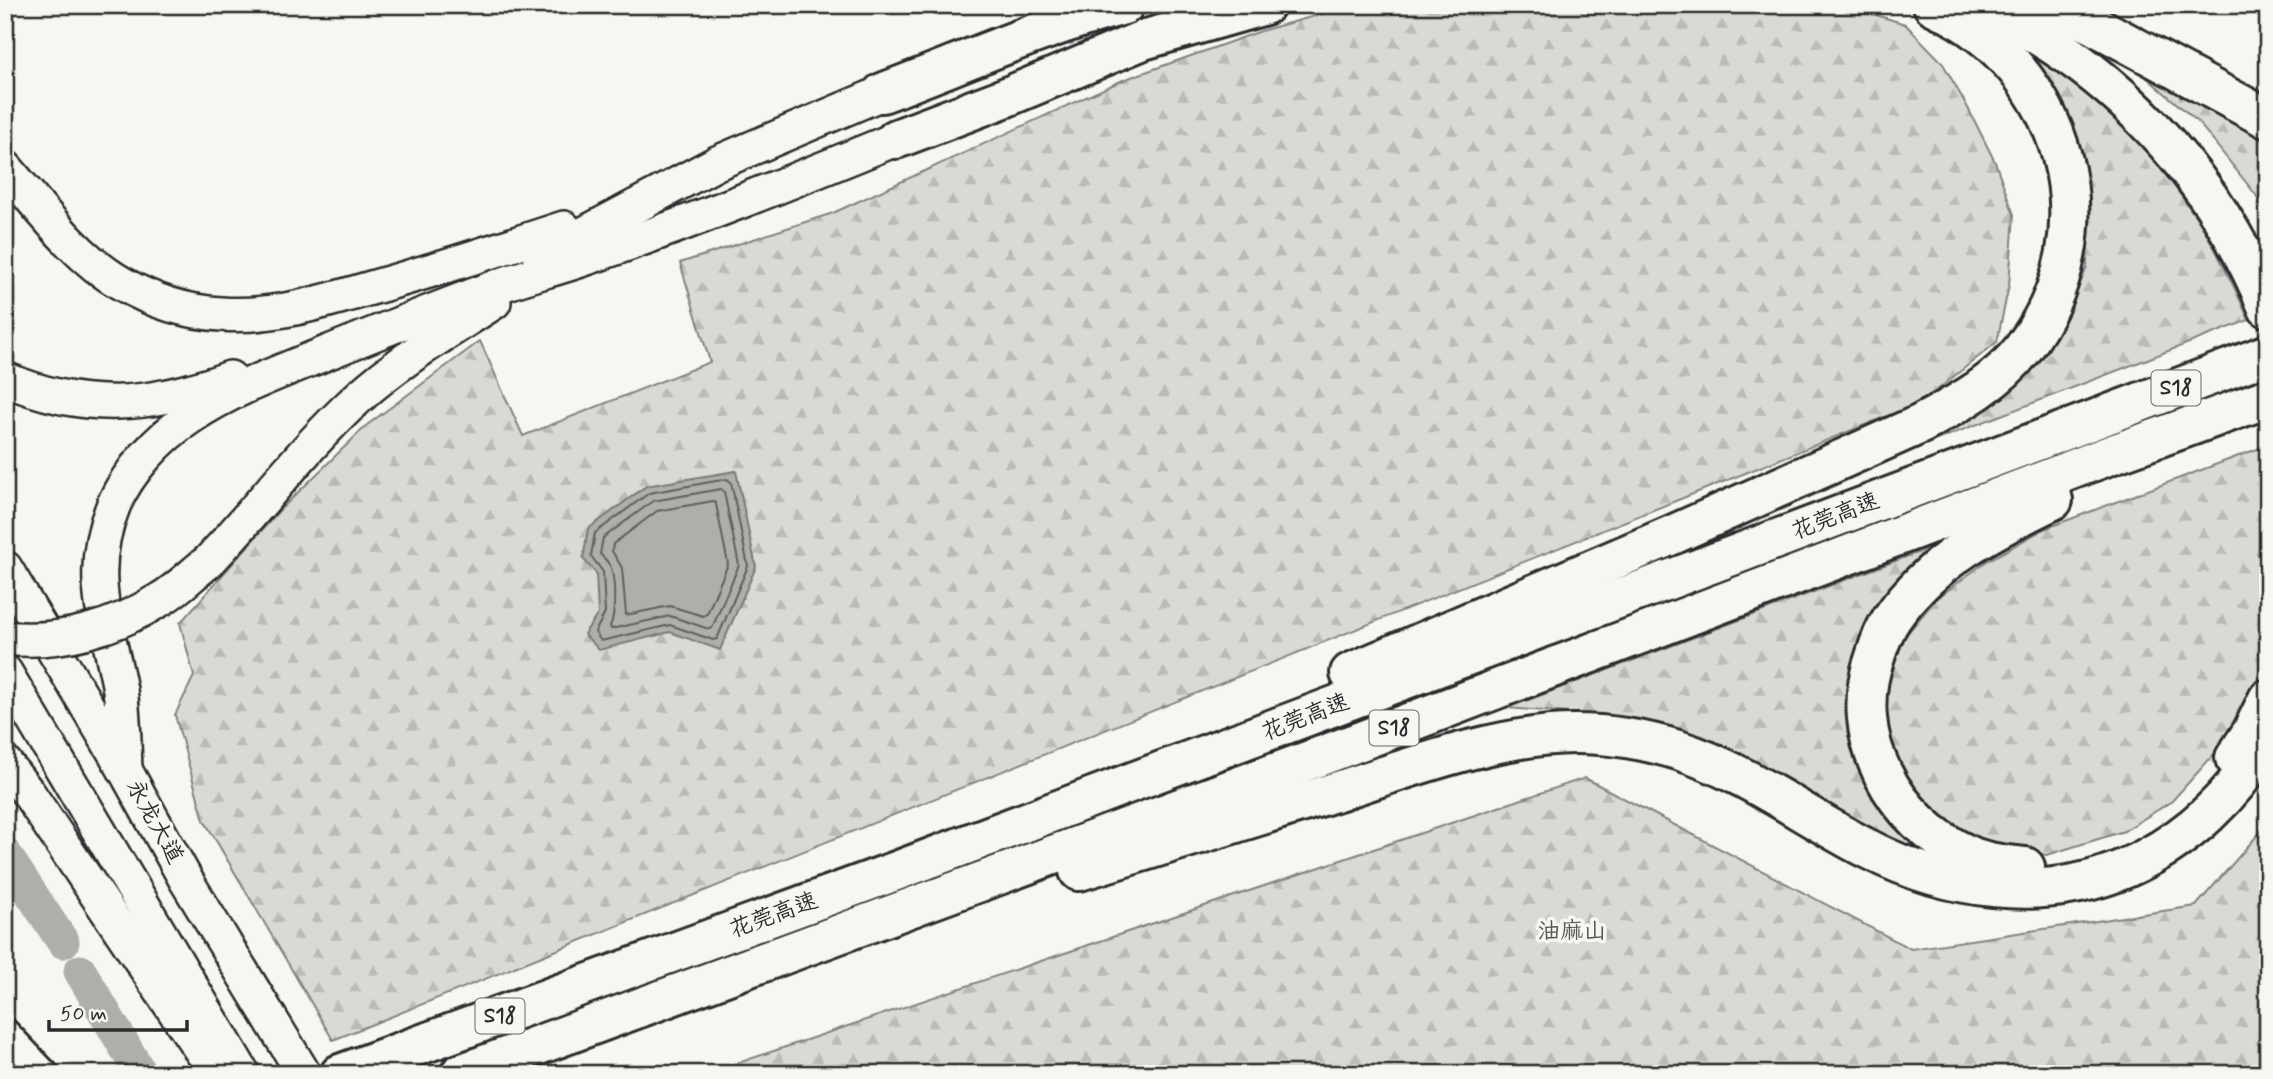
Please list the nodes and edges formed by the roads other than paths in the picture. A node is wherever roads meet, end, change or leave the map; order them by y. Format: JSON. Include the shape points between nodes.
{"nodes":[{"id":1,"x":1124,"y":5,"type":"edge"},
{"id":2,"x":1265,"y":5,"type":"edge"},
{"id":3,"x":1933,"y":5,"type":"edge"},
{"id":4,"x":1980,"y":5,"type":"edge"},
{"id":5,"x":2022,"y":5,"type":"edge"},
{"id":6,"x":2051,"y":5,"type":"edge"},
{"id":7,"x":883,"y":93,"type":"joint"},
{"id":8,"x":2268,"y":119,"type":"edge"},
{"id":9,"x":896,"y":139,"type":"joint"},
{"id":10,"x":5,"y":167,"type":"edge"},
{"id":11,"x":643,"y":203,"type":"junction"},
{"id":12,"x":583,"y":259,"type":"junction"},
{"id":13,"x":2268,"y":260,"type":"edge"},
{"id":14,"x":2268,"y":308,"type":"edge"},
{"id":15,"x":2268,"y":354,"type":"edge"},
{"id":16,"x":5,"y":379,"type":"edge"},
{"id":17,"x":2268,"y":398,"type":"edge"},
{"id":18,"x":2268,"y":415,"type":"edge"},
{"id":19,"x":2114,"y":463,"type":"junction"},
{"id":20,"x":5,"y":568,"type":"edge"},
{"id":21,"x":5,"y":638,"type":"edge"},
{"id":22,"x":5,"y":672,"type":"edge"},
{"id":23,"x":2268,"y":699,"type":"edge"},
{"id":24,"x":2268,"y":738,"type":"edge"},
{"id":25,"x":5,"y":763,"type":"edge"},
{"id":26,"x":125,"y":770,"type":"junction"},
{"id":27,"x":659,"y":958,"type":"junction"},
{"id":28,"x":676,"y":995,"type":"junction"},
{"id":29,"x":5,"y":1032,"type":"edge"},
{"id":30,"x":45,"y":1074,"type":"edge"},
{"id":31,"x":217,"y":1074,"type":"edge"},
{"id":32,"x":243,"y":1074,"type":"edge"},
{"id":33,"x":304,"y":1074,"type":"edge"},
{"id":34,"x":340,"y":1074,"type":"edge"},
{"id":35,"x":460,"y":1074,"type":"edge"}],
"edges":[{"from":1,"to":7,"type":"highway"},
{"from":2,"to":9,"type":"highway","via":[[1143,40]]},
{"from":3,"to":27,"type":"highway","via":[[1993,45],[2030,86],[2060,146],[2068,188],[2068,240],[2049,306],[2022,349],[1979,389],[1880,443],[1490,615]]},
{"from":4,"to":14,"type":"highway","via":[[2070,55],[2149,122],[2205,192],[2245,258]]},
{"from":5,"to":13,"type":"highway","via":[[2111,61],[2155,101],[2222,181]]},
{"from":6,"to":8,"type":"highway"},
{"from":7,"to":11,"type":"main road","via":[[717,163]]},
{"from":9,"to":12,"type":"main road","via":[[696,220]]},
{"from":10,"to":11,"type":"main road","via":[[79,250],[119,282],[165,304],[223,315],[258,314],[332,299]]},
{"from":11,"to":16,"type":"main road","via":[[561,246],[183,393],[133,402],[73,401]]},
{"from":12,"to":21,"type":"main road","bridge":true,"via":[[503,296],[386,374],[330,425],[208,562],[163,598],[111,624],[62,637]]},
{"from":12,"to":26,"type":"main road","via":[[413,318],[249,385],[188,418],[144,458],[114,504],[98,568],[120,690]]},
{"from":15,"to":27,"type":"highway","name":"花莞高速","number":"S18"},
{"from":17,"to":19,"type":"highway","name":"花莞高速","number":"S18"},
{"from":18,"to":19,"type":"highway"},
{"from":19,"to":23,"type":"highway","via":[[1965,546],[1921,582],[1890,621],[1870,669],[1866,714],[1873,751],[1895,796],[1931,834],[1987,862],[2035,867],[2085,861],[2134,842],[2174,820],[2197,800],[2239,753]]},
{"from":19,"to":28,"type":"highway","name":"花莞高速","number":"S18"},
{"from":20,"to":26,"type":"main road","name":"永龙大道"},
{"from":22,"to":32,"type":"main road"},
{"from":24,"to":28,"type":"highway","via":[[2231,791],[2173,842],[2102,878],[2032,889],[1994,888],[1924,873],[1870,851],[1756,785],[1679,751],[1612,736],[1529,739],[1406,769]]},
{"from":25,"to":31,"type":"main road"},
{"from":26,"to":33,"type":"main road","name":"永龙大道"},
{"from":27,"to":34,"type":"highway","name":"花莞高速","number":"S18"},
{"from":28,"to":35,"type":"highway","name":"花莞高速","number":"S18"},
{"from":29,"to":30,"type":"street"}]}
